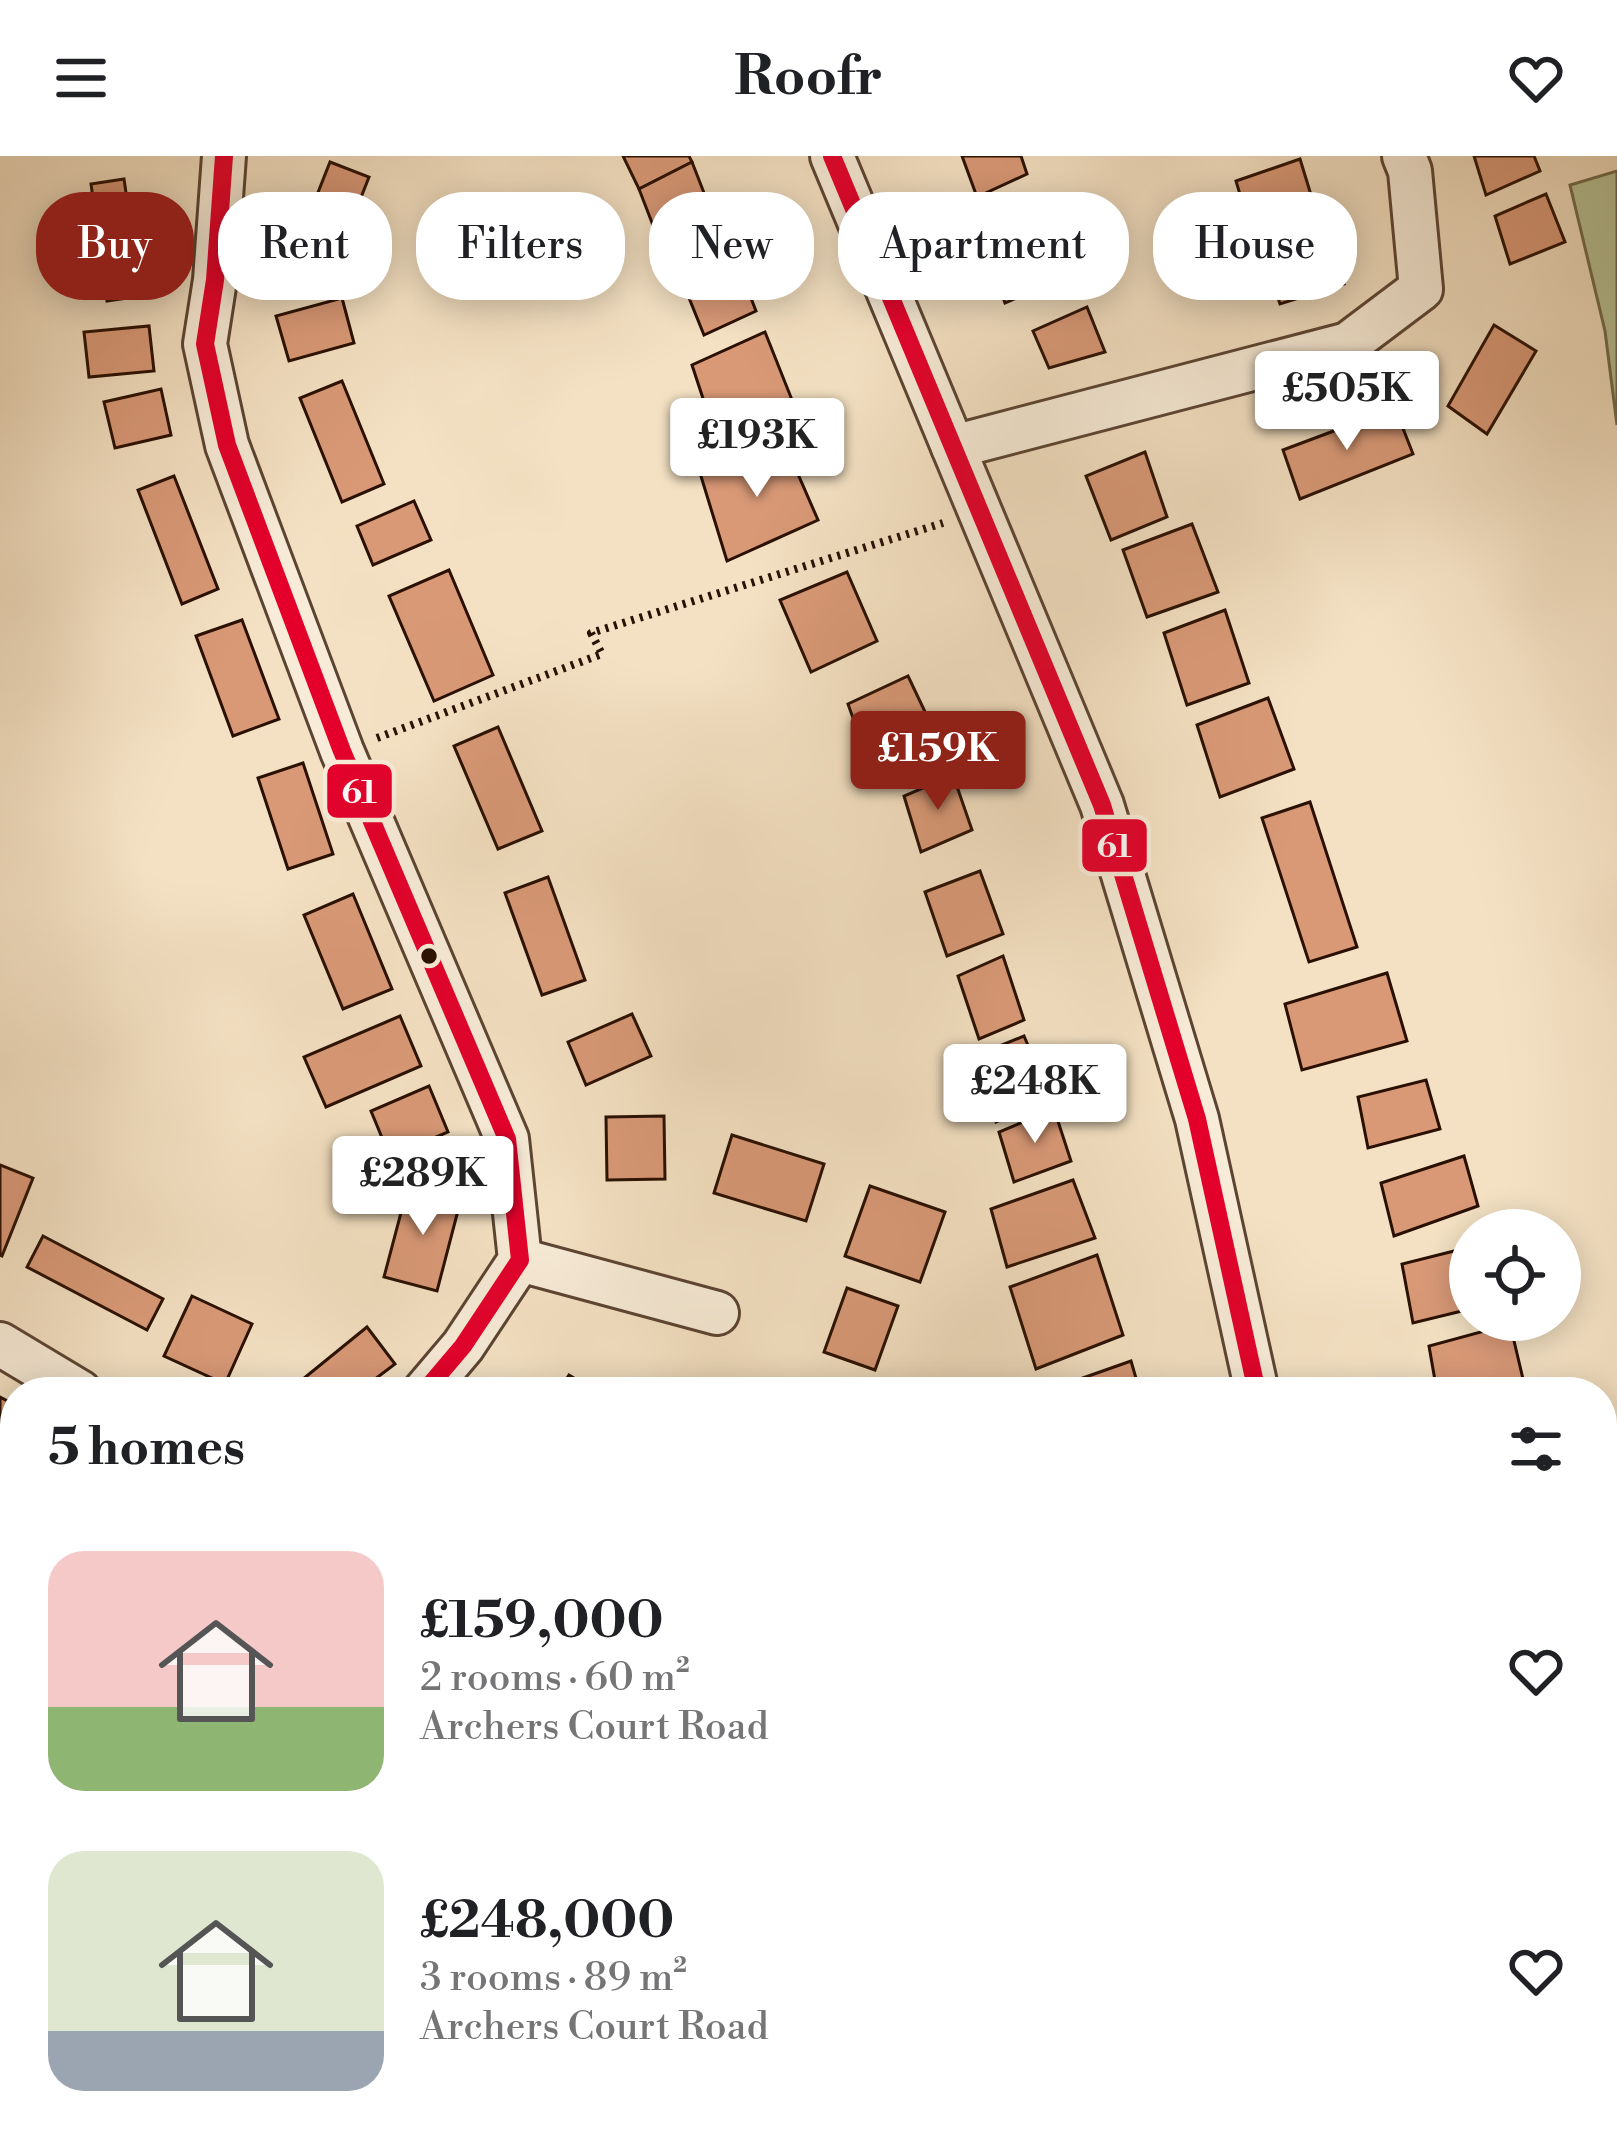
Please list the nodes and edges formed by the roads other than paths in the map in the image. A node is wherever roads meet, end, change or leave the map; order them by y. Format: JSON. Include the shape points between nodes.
{"nodes":[{"id":1,"x":224,"y":156,"type":"edge"},
{"id":2,"x":832,"y":156,"type":"edge"},
{"id":3,"x":1404,"y":156,"type":"edge"},
{"id":4,"x":953,"y":447,"type":"junction"},
{"id":5,"x":520,"y":1260,"type":"junction"},
{"id":6,"x":717,"y":1313,"type":"dead end"},
{"id":7,"x":0,"y":1344,"type":"edge"},
{"id":8,"x":55,"y":1377,"type":"edge"},
{"id":9,"x":437,"y":1377,"type":"edge"},
{"id":10,"x":1254,"y":1377,"type":"edge"}],
"edges":[{"from":1,"to":5,"type":"street","via":[[205,344],[227,445],[342,752],[507,1139]]},
{"from":2,"to":4,"type":"street"},
{"from":3,"to":4,"type":"street","via":[[1420,289],[1348,344]]},
{"from":4,"to":10,"type":"street","via":[[1102,805],[1197,1119]]},
{"from":5,"to":6,"type":"street"},
{"from":5,"to":9,"type":"street"},
{"from":7,"to":8,"type":"street"}]}
